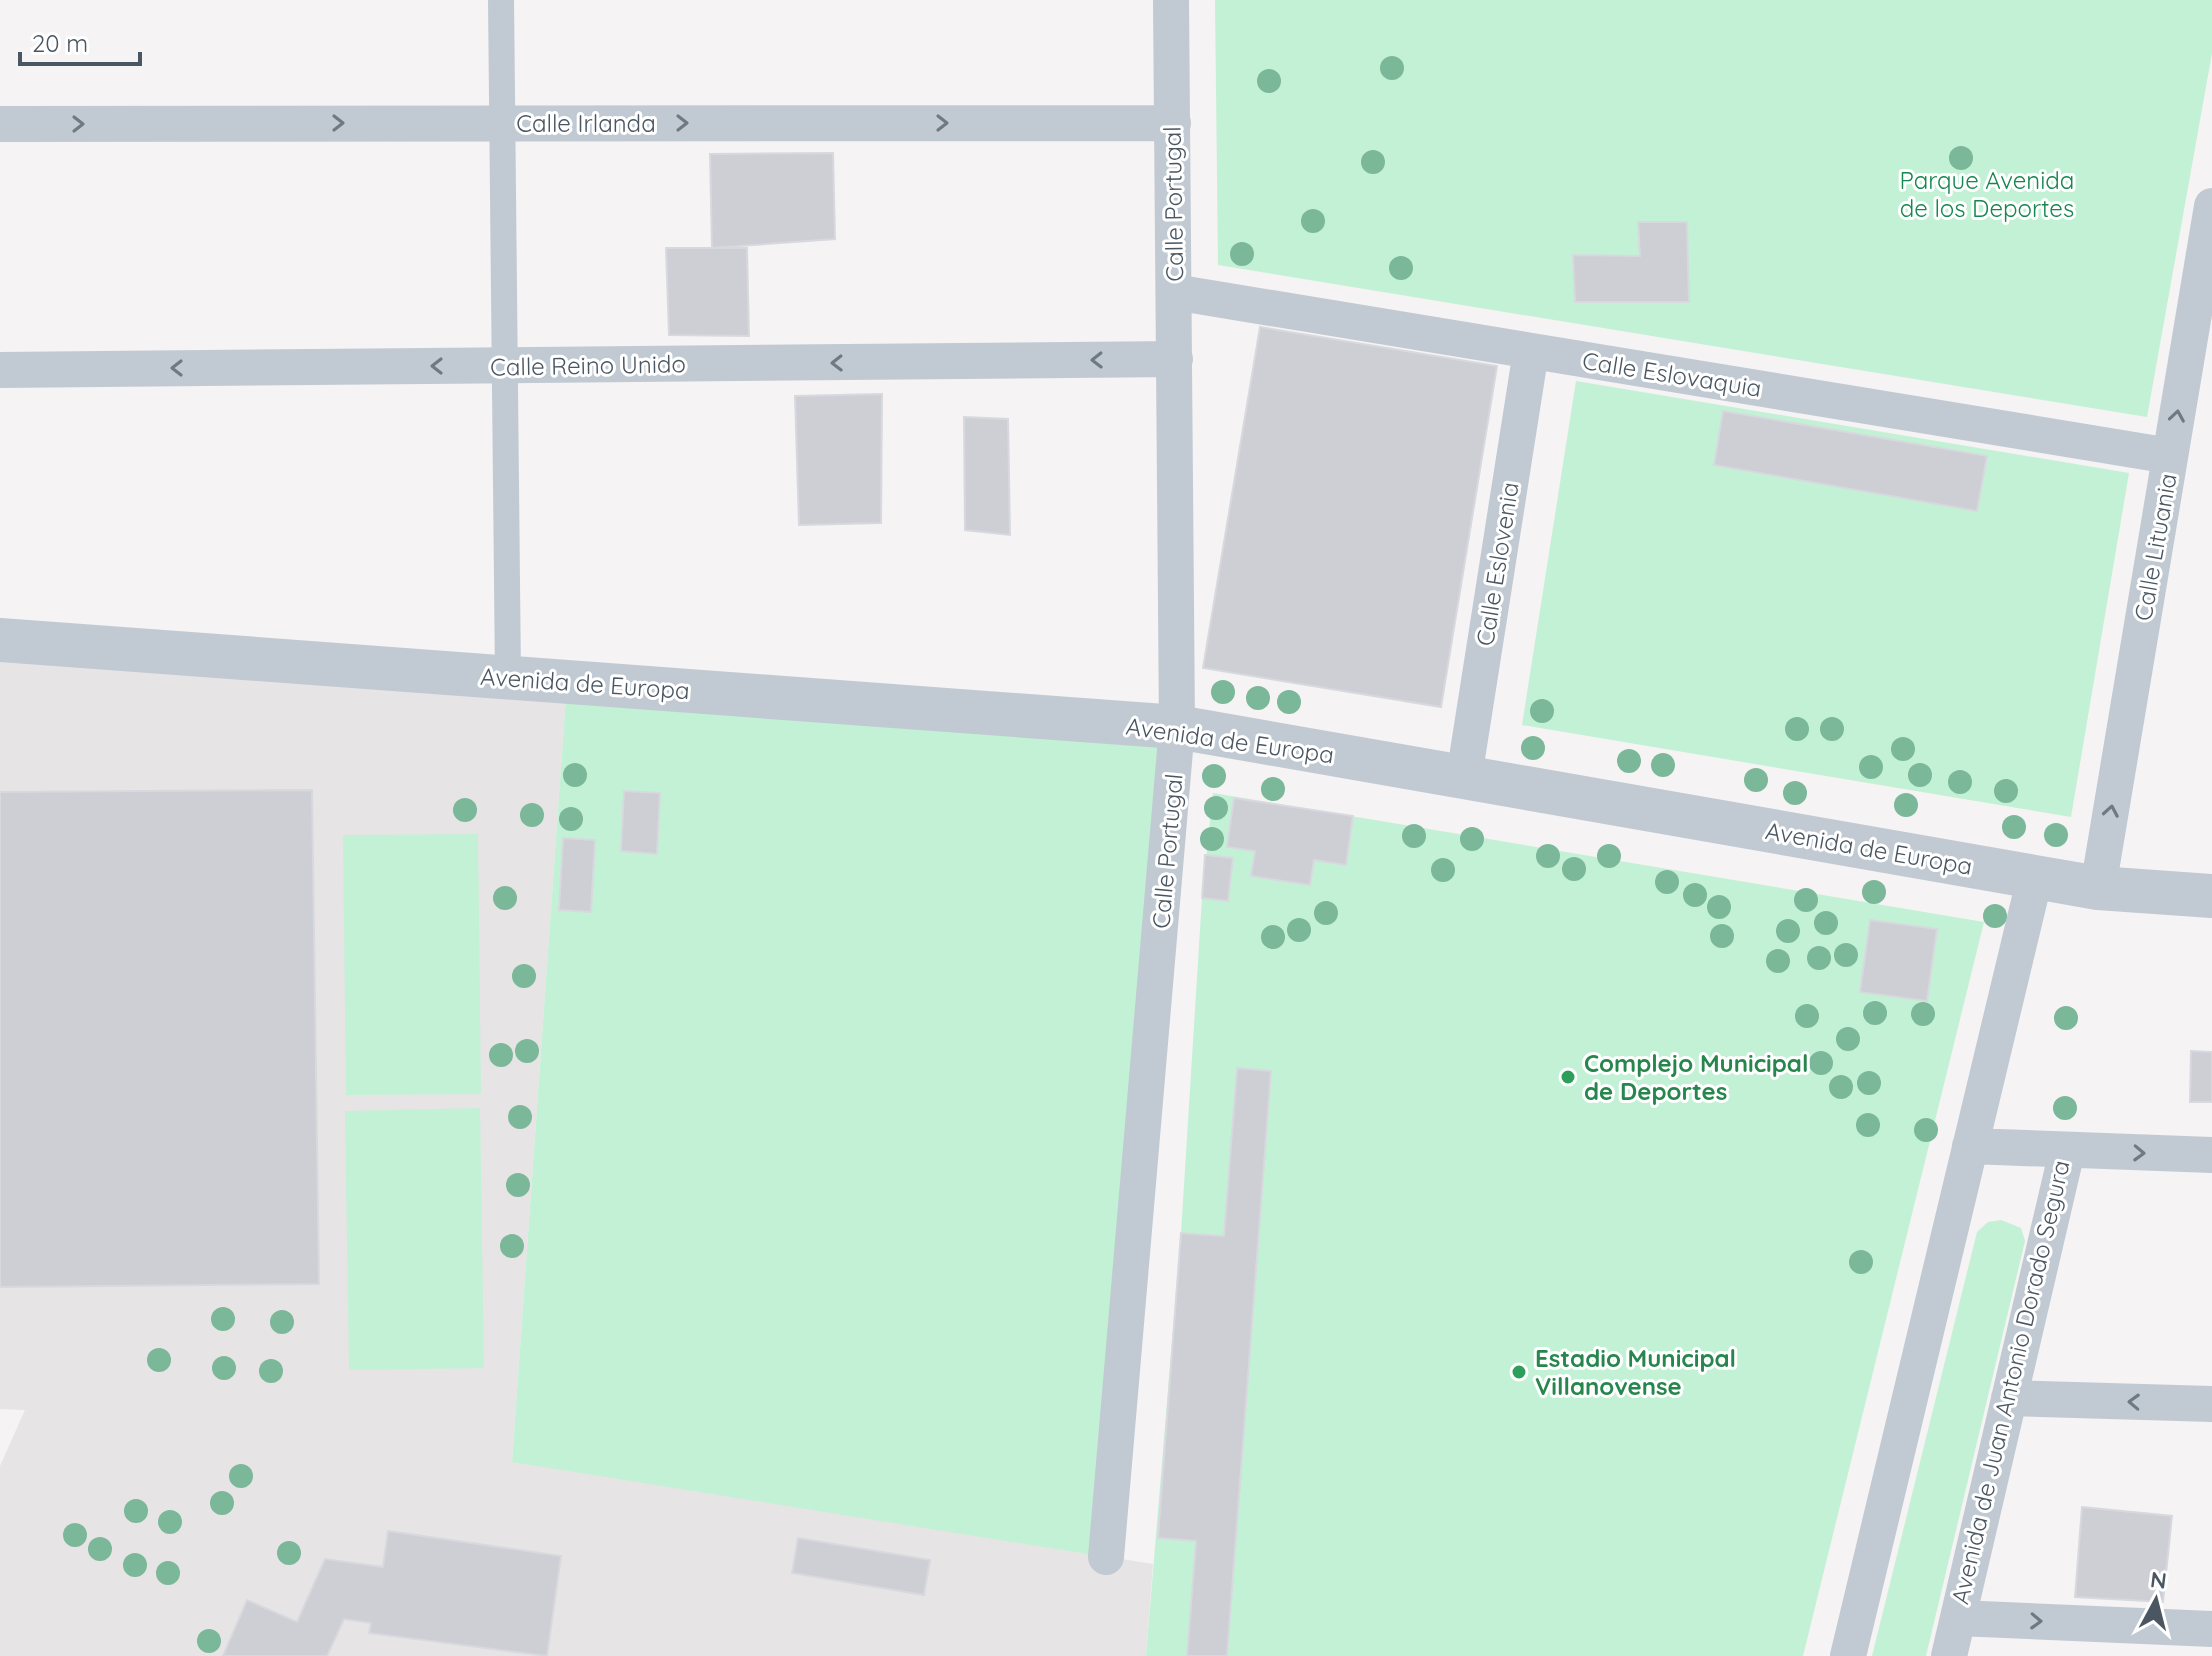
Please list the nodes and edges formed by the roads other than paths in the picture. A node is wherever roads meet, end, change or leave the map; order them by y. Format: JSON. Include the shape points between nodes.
{"nodes":[{"id":1,"x":501,"y":0,"type":"edge"},
{"id":2,"x":1171,"y":0,"type":"edge"},
{"id":3,"x":502,"y":123,"type":"junction"},
{"id":4,"x":1173,"y":123,"type":"junction"},
{"id":5,"x":0,"y":124,"type":"edge"},
{"id":6,"x":2212,"y":206,"type":"edge"},
{"id":7,"x":1174,"y":292,"type":"junction"},
{"id":8,"x":1531,"y":351,"type":"junction"},
{"id":9,"x":1175,"y":359,"type":"junction"},
{"id":10,"x":504,"y":366,"type":"junction"},
{"id":11,"x":0,"y":370,"type":"edge"},
{"id":12,"x":2170,"y":456,"type":"junction"},
{"id":13,"x":0,"y":640,"type":"edge"},
{"id":14,"x":508,"y":678,"type":"junction"},
{"id":15,"x":1177,"y":727,"type":"junction"},
{"id":16,"x":1464,"y":777,"type":"junction"},
{"id":17,"x":2035,"y":877,"type":"junction"},
{"id":18,"x":2098,"y":888,"type":"junction"},
{"id":19,"x":2212,"y":896,"type":"edge"},
{"id":20,"x":1970,"y":1146,"type":"junction"},
{"id":21,"x":2067,"y":1151,"type":"junction"},
{"id":22,"x":2212,"y":1155,"type":"edge"},
{"id":23,"x":2009,"y":1398,"type":"junction"},
{"id":24,"x":2212,"y":1404,"type":"edge"},
{"id":25,"x":1106,"y":1557,"type":"dead end"},
{"id":26,"x":1958,"y":1618,"type":"junction"},
{"id":27,"x":2212,"y":1629,"type":"edge"},
{"id":28,"x":1848,"y":1656,"type":"edge"},
{"id":29,"x":1949,"y":1656,"type":"edge"}],
"edges":[{"from":1,"to":3,"type":"street"},
{"from":2,"to":4,"type":"street","name":"Calle Portugal"},
{"from":3,"to":4,"type":"street","name":"Calle Irlanda","one_way":true},
{"from":5,"to":3,"type":"street","name":"Calle Irlanda","one_way":true},
{"from":3,"to":10,"type":"street"},
{"from":4,"to":7,"type":"street","name":"Calle Portugal"},
{"from":12,"to":6,"type":"street","name":"Calle Lituania","one_way":true},
{"from":7,"to":8,"type":"street","name":"Calle Eslovaquia"},
{"from":7,"to":9,"type":"street","name":"Calle Portugal"},
{"from":8,"to":12,"type":"street","name":"Calle Eslovaquia"},
{"from":8,"to":16,"type":"street","name":"Calle Eslovenia"},
{"from":9,"to":10,"type":"street","name":"Calle Reino Unido","one_way":true},
{"from":9,"to":15,"type":"street","name":"Calle Portugal"},
{"from":10,"to":11,"type":"street","name":"Calle Reino Unido","one_way":true},
{"from":10,"to":14,"type":"street"},
{"from":18,"to":12,"type":"street","name":"Calle Lituania","one_way":true},
{"from":13,"to":14,"type":"street","name":"Avenida de Europa"},
{"from":14,"to":15,"type":"street","name":"Avenida de Europa"},
{"from":15,"to":16,"type":"street","name":"Avenida de Europa"},
{"from":15,"to":25,"type":"street","name":"Calle Portugal"},
{"from":16,"to":17,"type":"street","name":"Avenida de Europa"},
{"from":17,"to":18,"type":"street","name":"Avenida de Europa"},
{"from":17,"to":20,"type":"street"},
{"from":18,"to":19,"type":"street","name":"Avenida de Europa"},
{"from":20,"to":21,"type":"street","name":"Avenida de Juan Antonio Dorado Segura"},
{"from":20,"to":28,"type":"street"},
{"from":21,"to":22,"type":"street","one_way":true},
{"from":21,"to":23,"type":"street","name":"Avenida de Juan Antonio Dorado Segura"},
{"from":24,"to":23,"type":"street","one_way":true},
{"from":23,"to":26,"type":"street","name":"Avenida de Juan Antonio Dorado Segura"},
{"from":26,"to":27,"type":"street","one_way":true},
{"from":26,"to":29,"type":"street","name":"Avenida de Juan Antonio Dorado Segura"}]}
